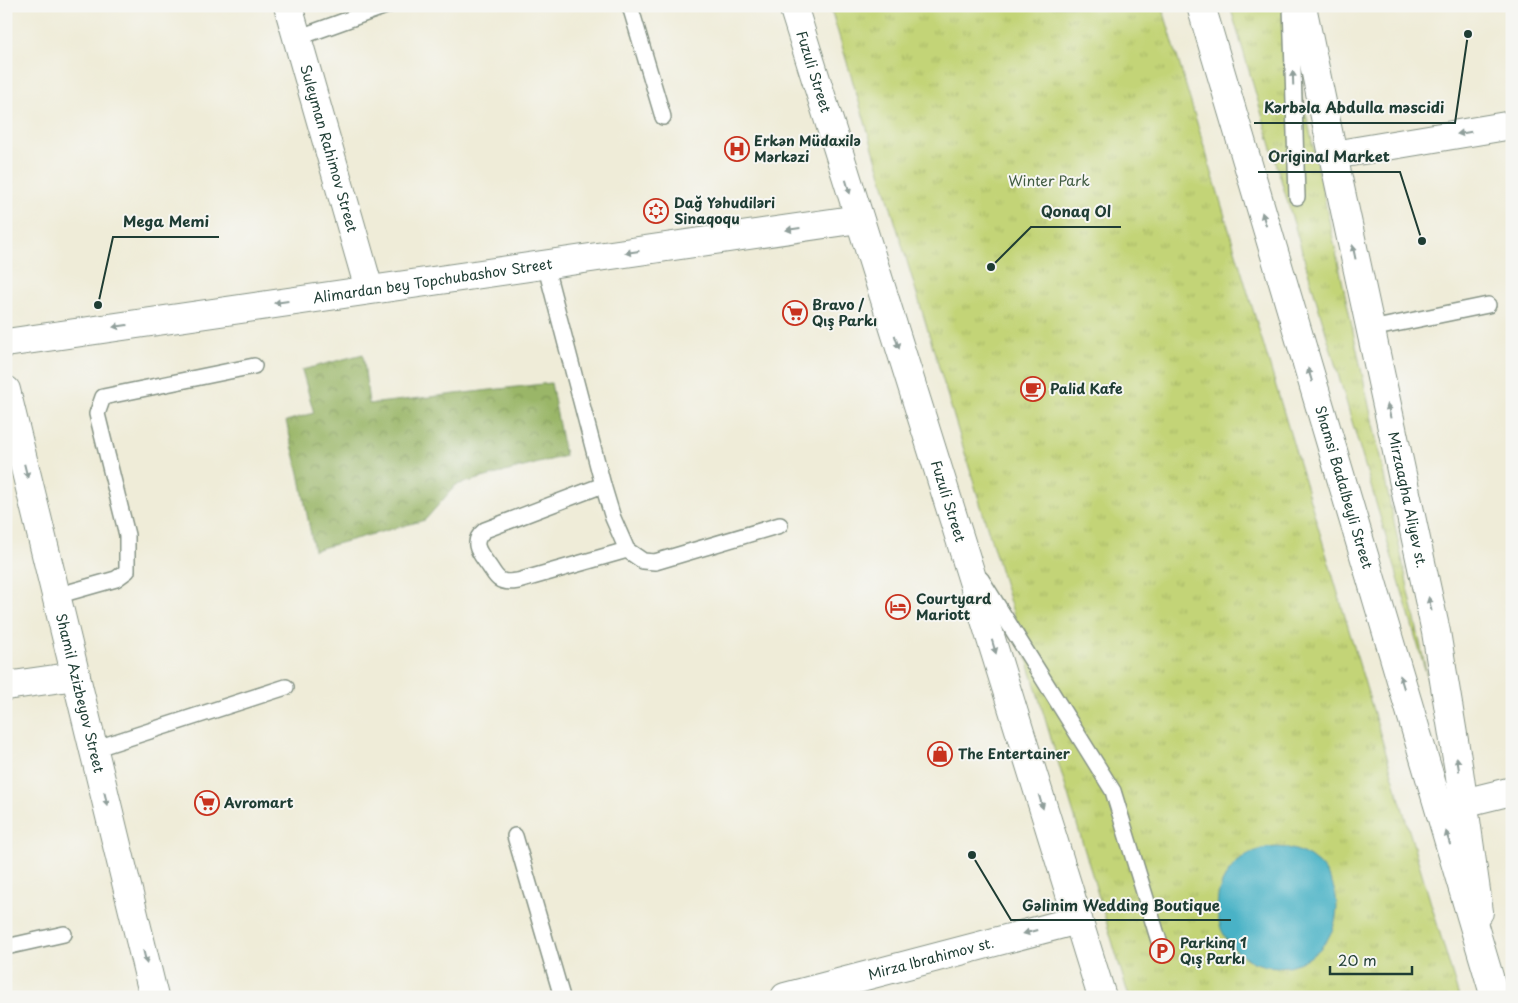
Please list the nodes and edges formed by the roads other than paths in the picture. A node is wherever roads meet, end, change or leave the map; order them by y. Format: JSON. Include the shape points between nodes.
{"nodes":[{"id":1,"x":288,"y":6,"type":"edge"},
{"id":2,"x":386,"y":6,"type":"edge"},
{"id":3,"x":630,"y":6,"type":"edge"},
{"id":4,"x":793,"y":6,"type":"edge"},
{"id":5,"x":1201,"y":6,"type":"edge"},
{"id":6,"x":1291,"y":6,"type":"edge"},
{"id":7,"x":1302,"y":6,"type":"edge"},
{"id":8,"x":297,"y":38,"type":"junction"},
{"id":9,"x":663,"y":117,"type":"dead end"},
{"id":10,"x":1512,"y":125,"type":"edge"},
{"id":11,"x":1333,"y":155,"type":"junction"},
{"id":12,"x":1296,"y":197,"type":"dead end"},
{"id":13,"x":859,"y":219,"type":"junction"},
{"id":14,"x":545,"y":264,"type":"junction"},
{"id":15,"x":369,"y":289,"type":"junction"},
{"id":16,"x":1488,"y":305,"type":"dead end"},
{"id":17,"x":1371,"y":329,"type":"junction"},
{"id":18,"x":6,"y":343,"type":"edge"},
{"id":19,"x":254,"y":366,"type":"dead end"},
{"id":20,"x":6,"y":390,"type":"edge"},
{"id":21,"x":603,"y":485,"type":"junction"},
{"id":22,"x":780,"y":525,"type":"dead end"},
{"id":23,"x":627,"y":550,"type":"junction"},
{"id":24,"x":964,"y":552,"type":"junction"},
{"id":25,"x":56,"y":596,"type":"junction"},
{"id":26,"x":76,"y":676,"type":"junction"},
{"id":27,"x":6,"y":686,"type":"edge"},
{"id":28,"x":286,"y":687,"type":"dead end"},
{"id":29,"x":94,"y":749,"type":"junction"},
{"id":30,"x":1512,"y":791,"type":"edge"},
{"id":31,"x":1463,"y":803,"type":"junction"},
{"id":32,"x":515,"y":836,"type":"dead end"},
{"id":33,"x":1078,"y":920,"type":"junction"},
{"id":34,"x":64,"y":934,"type":"dead end"},
{"id":35,"x":6,"y":948,"type":"edge"},
{"id":36,"x":1162,"y":951,"type":"dead end"},
{"id":37,"x":1486,"y":968,"type":"junction"},
{"id":38,"x":154,"y":997,"type":"edge"},
{"id":39,"x":562,"y":997,"type":"edge"},
{"id":40,"x":785,"y":997,"type":"edge"},
{"id":41,"x":1102,"y":997,"type":"edge"},
{"id":42,"x":1495,"y":997,"type":"edge"}],
"edges":[{"from":1,"to":8,"type":"street","name":"Suleyman Rahimov Street"},
{"from":2,"to":8,"type":"lane"},
{"from":3,"to":9,"type":"lane"},
{"from":4,"to":13,"type":"street","name":"Fuzuli Street","one_way":true},
{"from":37,"to":5,"type":"street","name":"Shamsi Badalbeyli Street","one_way":true},
{"from":12,"to":6,"type":"lane","one_way":true},
{"from":7,"to":11,"type":"street","name":"Mirzaagha Aliyev st."},
{"from":8,"to":15,"type":"street","name":"Suleyman Rahimov Street"},
{"from":10,"to":11,"type":"street","one_way":true},
{"from":17,"to":11,"type":"street","name":"Mirzaagha Aliyev st.","one_way":true},
{"from":13,"to":14,"type":"street","name":"Alimardan bey Topchubashov Street","one_way":true},
{"from":13,"to":24,"type":"street","name":"Fuzuli Street","one_way":true},
{"from":14,"to":15,"type":"street","name":"Alimardan bey Topchubashov Street"},
{"from":14,"to":21,"type":"lane"},
{"from":15,"to":18,"type":"street","name":"Alimardan bey Topchubashov Street","one_way":true},
{"from":16,"to":17,"type":"lane"},
{"from":31,"to":17,"type":"street","name":"Mirzaagha Aliyev st.","one_way":true,"via":[[1436,632]]},
{"from":19,"to":25,"type":"lane","via":[[103,396],[97,414],[127,534],[127,570],[116,579]]},
{"from":20,"to":25,"type":"street","name":"Shamil Azizbeyov Street","one_way":true},
{"from":21,"to":23,"type":"lane"},
{"from":21,"to":23,"type":"lane","via":[[484,530],[476,541],[477,548],[498,579],[509,582]]},
{"from":22,"to":23,"type":"lane","via":[[654,562],[643,561]]},
{"from":24,"to":33,"type":"street","name":"Fuzuli Street","one_way":true},
{"from":24,"to":36,"type":"lane","via":[[1113,791]]},
{"from":25,"to":26,"type":"street","name":"Shamil Azizbeyov Street"},
{"from":26,"to":27,"type":"street"},
{"from":26,"to":29,"type":"street","name":"Shamil Azizbeyov Street"},
{"from":28,"to":29,"type":"lane"},
{"from":29,"to":38,"type":"street","name":"Shamil Azizbeyov Street","one_way":true},
{"from":30,"to":31,"type":"street"},
{"from":31,"to":37,"type":"street","name":"Mirzaagha Aliyev st."},
{"from":32,"to":39,"type":"lane"},
{"from":33,"to":40,"type":"street","name":"Mirza Ibrahimov st.","one_way":true},
{"from":33,"to":41,"type":"street","name":"Fuzuli Street"},
{"from":34,"to":35,"type":"lane"},
{"from":37,"to":42,"type":"street","name":"Mirzaagha Aliyev st."}]}
